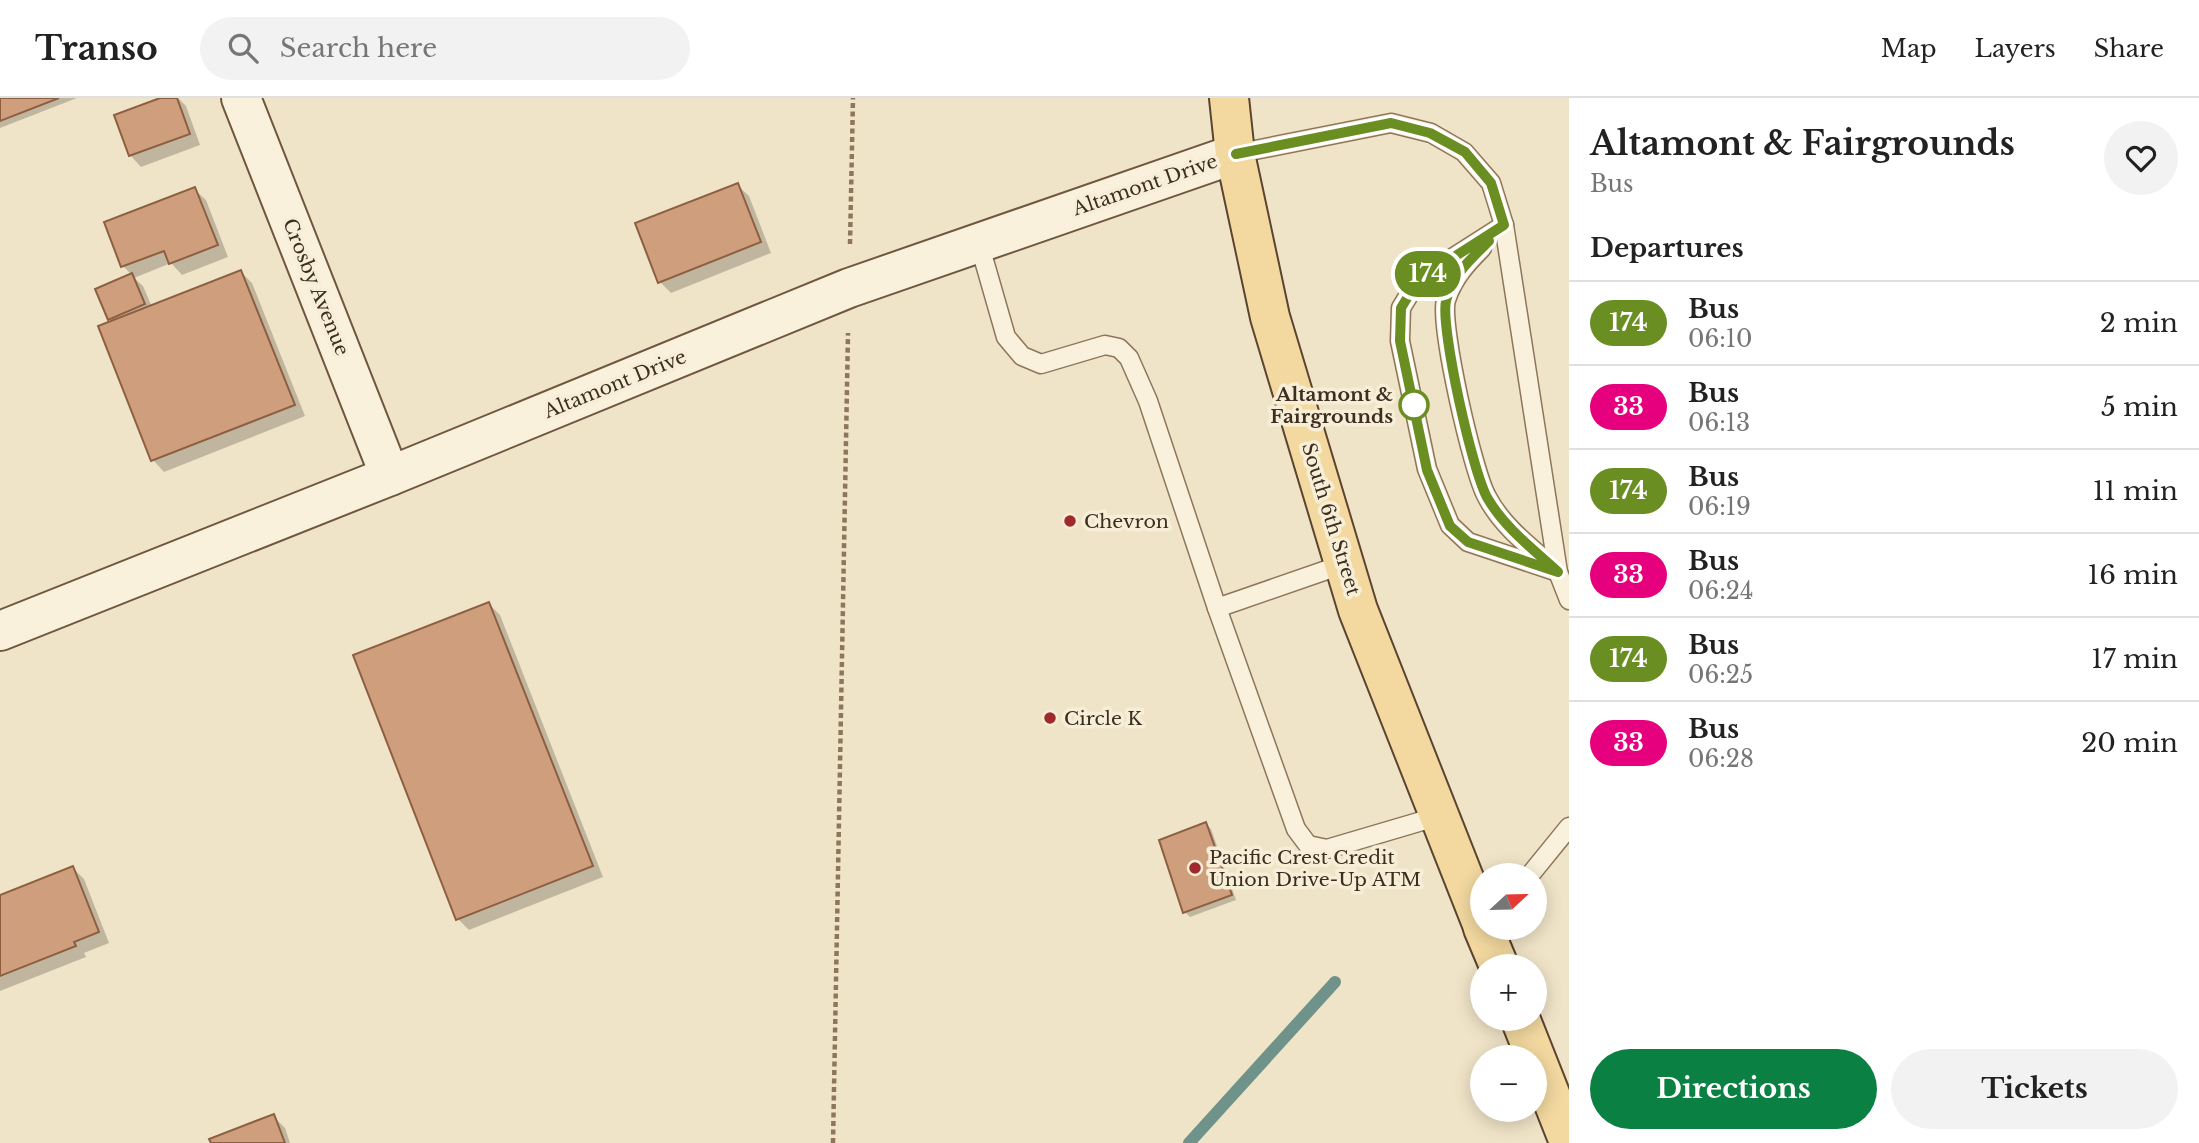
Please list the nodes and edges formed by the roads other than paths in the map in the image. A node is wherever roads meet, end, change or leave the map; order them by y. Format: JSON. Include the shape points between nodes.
{"nodes":[{"id":1,"x":241,"y":98,"type":"edge"},
{"id":2,"x":1229,"y":98,"type":"edge"},
{"id":3,"x":1236,"y":154,"type":"junction"},
{"id":4,"x":1504,"y":225,"type":"junction"},
{"id":5,"x":979,"y":243,"type":"junction"},
{"id":6,"x":390,"y":476,"type":"junction"},
{"id":7,"x":1344,"y":564,"type":"junction"},
{"id":8,"x":1558,"y":572,"type":"junction"},
{"id":9,"x":1569,"y":600,"type":"edge"},
{"id":10,"x":1217,"y":608,"type":"junction"},
{"id":11,"x":0,"y":631,"type":"edge"},
{"id":12,"x":1439,"y":817,"type":"junction"},
{"id":13,"x":1569,"y":827,"type":"edge"},
{"id":14,"x":1540,"y":863,"type":"edge"},
{"id":15,"x":1470,"y":892,"type":"edge"},
{"id":16,"x":1525,"y":1031,"type":"edge"},
{"id":17,"x":1569,"y":1142,"type":"edge"}],
"edges":[{"from":1,"to":6,"type":"main road","name":"Crosby Avenue"},
{"from":2,"to":3,"type":"main road","name":"South 6th Street"},
{"from":3,"to":4,"type":"lane","via":[[1391,123],[1430,133],[1465,152],[1491,183]]},
{"from":3,"to":5,"type":"main road","name":"Altamont Drive"},
{"from":3,"to":7,"type":"main road","name":"South 6th Street","via":[[1270,317]]},
{"from":4,"to":8,"type":"lane"},
{"from":4,"to":8,"type":"lane","via":[[1458,272],[1446,301],[1445,331],[1486,497],[1506,524]]},
{"from":4,"to":8,"type":"lane","via":[[1418,280],[1401,308],[1400,341],[1427,470],[1450,526],[1468,542]]},
{"from":5,"to":6,"type":"main road","name":"Altamont Drive","via":[[849,288]]},
{"from":5,"to":10,"type":"lane","via":[[1006,337],[1021,356],[1041,364],[1105,345],[1119,348],[1129,358],[1148,401]]},
{"from":6,"to":11,"type":"main road","name":"Altamont Drive"},
{"from":7,"to":10,"type":"lane"},
{"from":7,"to":12,"type":"main road","name":"South 6th Street"},
{"from":8,"to":9,"type":"lane"},
{"from":10,"to":12,"type":"lane","via":[[1296,830],[1308,845],[1327,849]]},
{"from":12,"to":15,"type":"main road","name":"South 6th Street"},
{"from":13,"to":14,"type":"lane"},
{"from":16,"to":17,"type":"main road"}]}
